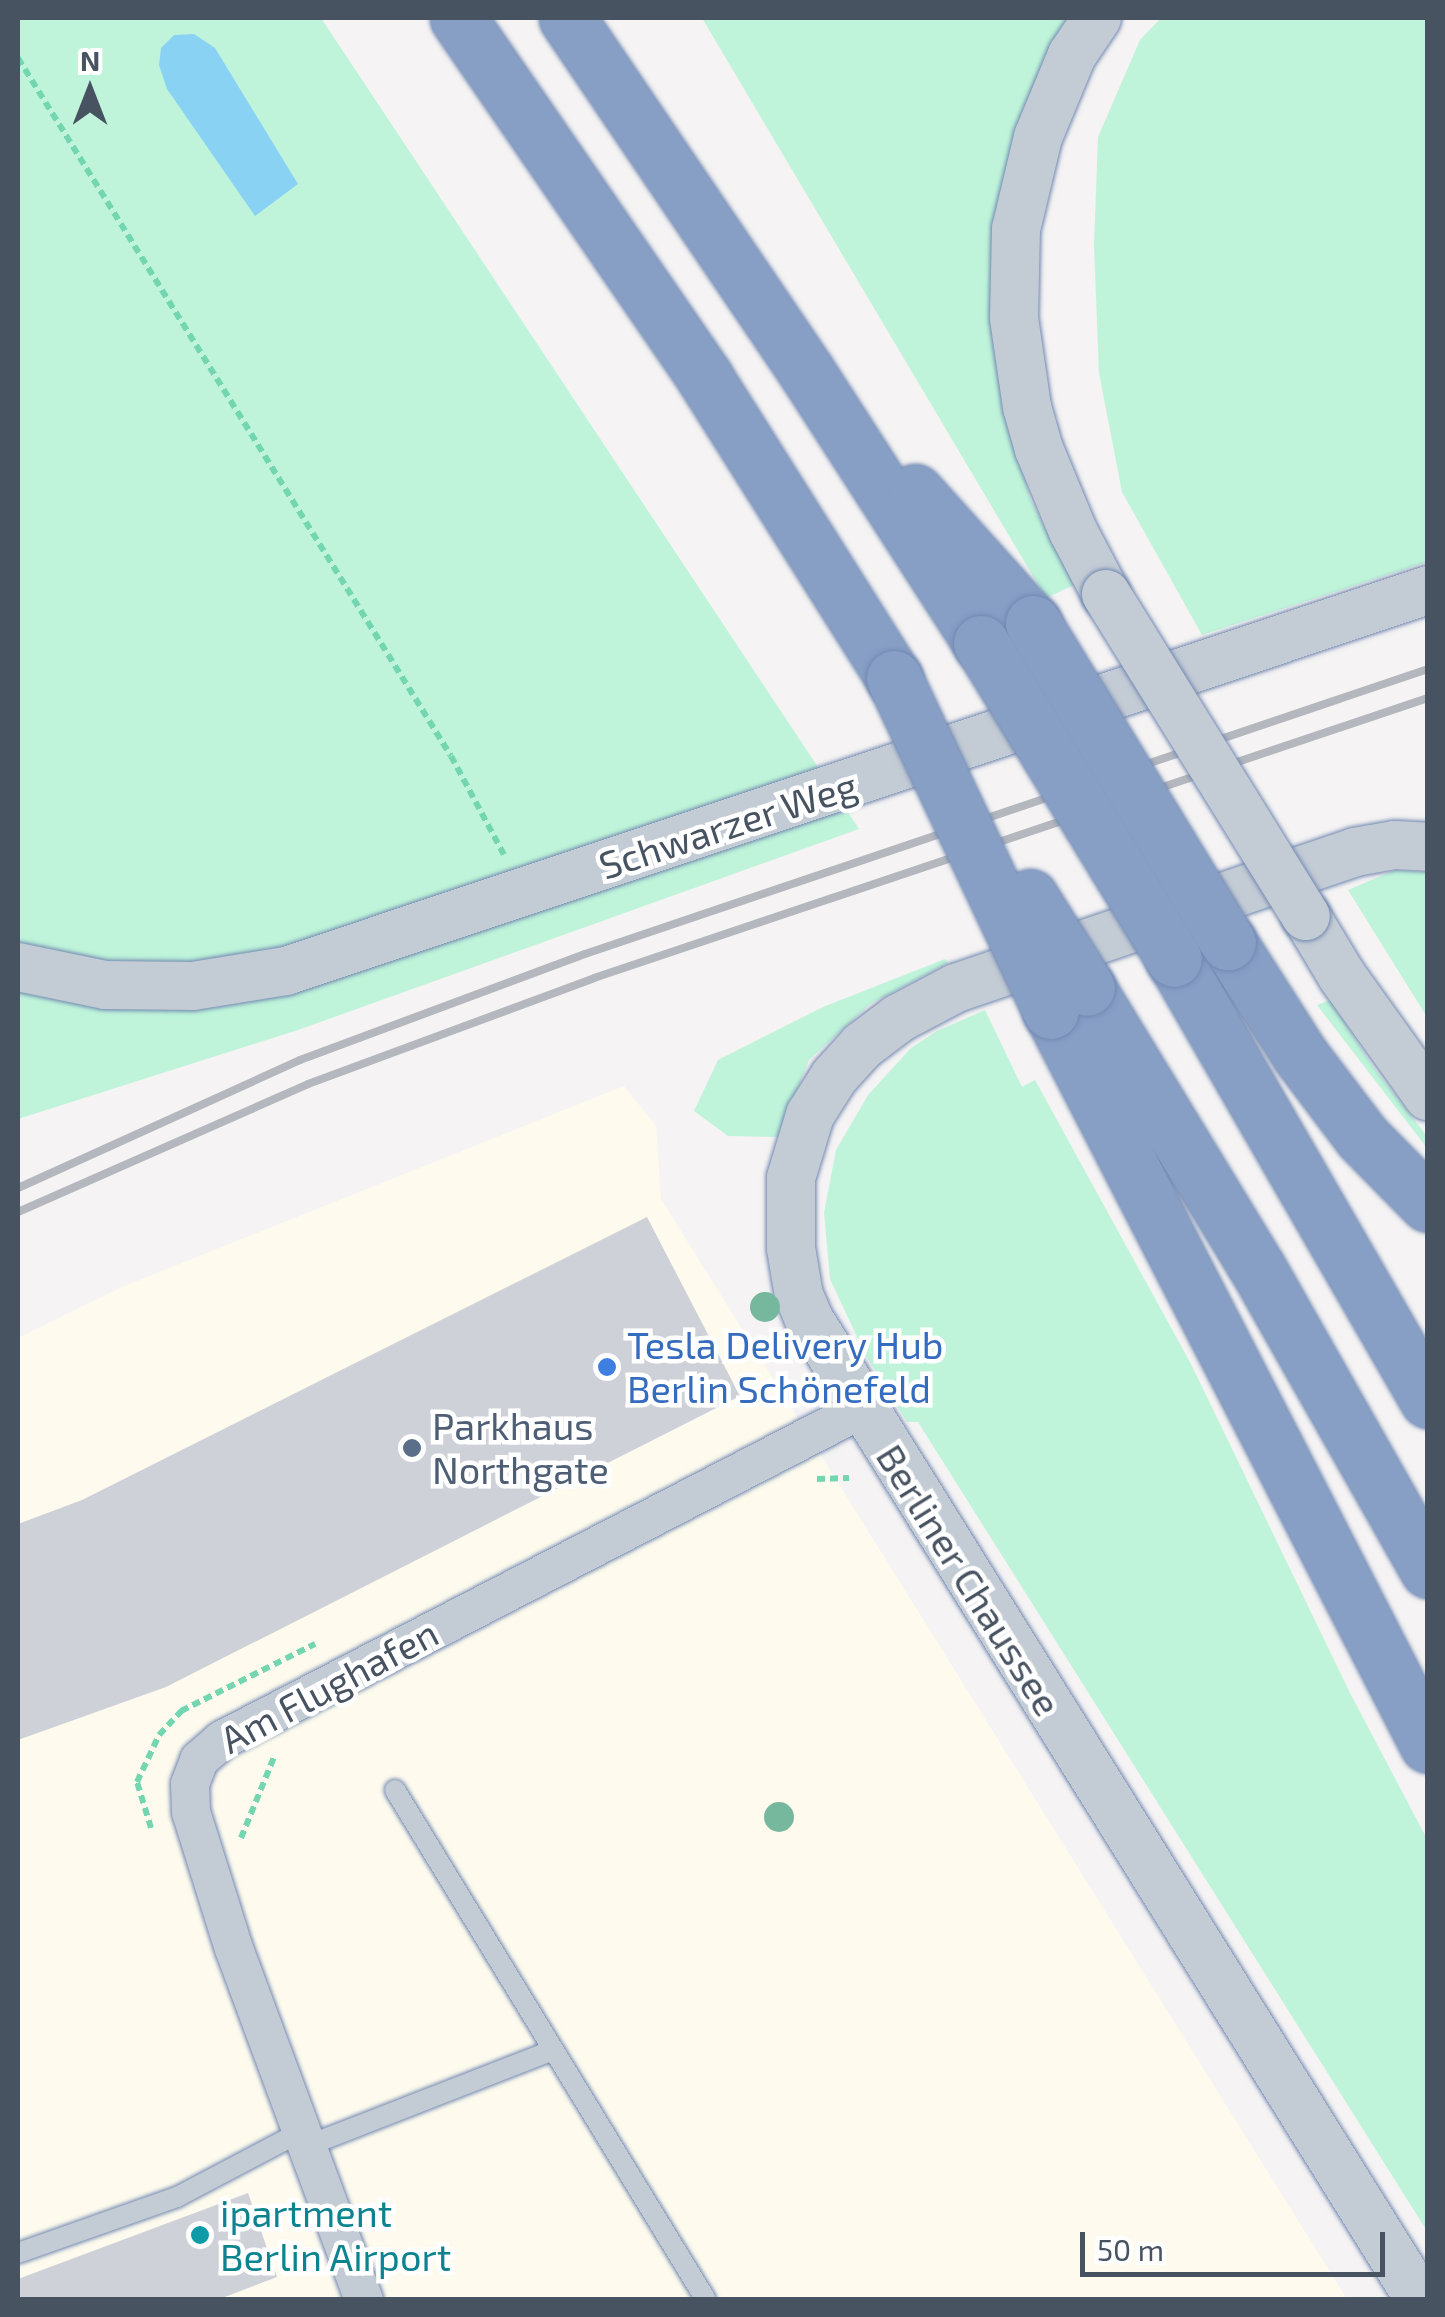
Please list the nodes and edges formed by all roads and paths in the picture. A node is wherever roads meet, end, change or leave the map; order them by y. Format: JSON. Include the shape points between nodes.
{"nodes":[{"id":1,"x":458,"y":18,"type":"edge"},
{"id":2,"x":568,"y":18,"type":"edge"},
{"id":3,"x":1097,"y":18,"type":"edge"},
{"id":4,"x":18,"y":58,"type":"edge"},
{"id":5,"x":806,"y":371,"type":"junction"},
{"id":6,"x":1428,"y":590,"type":"edge"},
{"id":7,"x":1428,"y":846,"type":"edge"},
{"id":8,"x":524,"y":892,"type":"junction"},
{"id":9,"x":18,"y":968,"type":"edge"},
{"id":10,"x":1069,"y":999,"type":"junction"},
{"id":11,"x":1428,"y":1096,"type":"edge"},
{"id":12,"x":1428,"y":1204,"type":"edge"},
{"id":13,"x":1428,"y":1400,"type":"edge"},
{"id":14,"x":862,"y":1408,"type":"junction"},
{"id":15,"x":1428,"y":1570,"type":"edge"},
{"id":16,"x":322,"y":1640,"type":"dead end"},
{"id":17,"x":1428,"y":1744,"type":"edge"},
{"id":18,"x":395,"y":1790,"type":"dead end"},
{"id":19,"x":153,"y":1833,"type":"dead end"},
{"id":20,"x":553,"y":2050,"type":"junction"},
{"id":21,"x":304,"y":2138,"type":"junction"},
{"id":22,"x":18,"y":2253,"type":"edge"},
{"id":23,"x":364,"y":2300,"type":"edge"},
{"id":24,"x":706,"y":2300,"type":"edge"},
{"id":25,"x":1420,"y":2300,"type":"edge"}],
"edges":[{"from":1,"to":10,"type":"highway","bridge":true,"via":[[705,378],[894,678]]},
{"from":2,"to":5,"type":"highway"},
{"from":3,"to":11,"type":"street","bridge":true,"via":[[1072,55],[1038,138],[1016,228],[1014,318],[1039,450],[1106,594],[1342,976]]},
{"from":4,"to":8,"type":"path","via":[[450,756]]},
{"from":5,"to":12,"type":"highway","bridge":true,"via":[[1033,623],[1300,1055],[1362,1136]]},
{"from":5,"to":13,"type":"highway","bridge":true,"via":[[1174,959]]},
{"from":6,"to":8,"type":"street","name":"Schwarzer Weg"},
{"from":7,"to":14,"type":"street","name":"Berliner Chaussee","via":[[1355,852],[956,988],[862,1046],[810,1115],[791,1178],[799,1296]]},
{"from":8,"to":9,"type":"street","name":"Schwarzer Weg","via":[[286,972],[193,986],[105,985]]},
{"from":10,"to":15,"type":"highway","via":[[1258,1269]]},
{"from":10,"to":17,"type":"highway"},
{"from":14,"to":21,"type":"street","name":"Am Flughafen","via":[[222,1740],[199,1760],[190,1812]]},
{"from":14,"to":25,"type":"street","name":"Berliner Chaussee"},
{"from":16,"to":19,"type":"path","via":[[182,1711],[160,1736],[137,1782]]},
{"from":18,"to":20,"type":"lane"},
{"from":20,"to":21,"type":"lane"},
{"from":20,"to":24,"type":"lane"},
{"from":21,"to":22,"type":"lane","via":[[177,2197]]},
{"from":21,"to":23,"type":"street","name":"Am Flughafen"}]}
